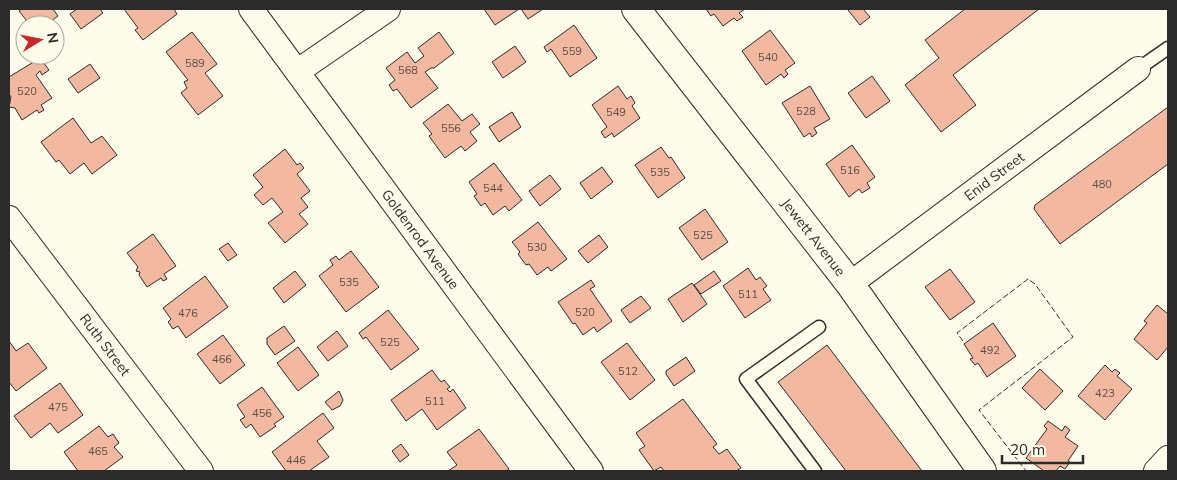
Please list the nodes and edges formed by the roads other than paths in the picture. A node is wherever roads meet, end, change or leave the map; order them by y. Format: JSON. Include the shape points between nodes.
{"nodes":[{"id":1,"x":251,"y":9,"type":"edge"},
{"id":2,"x":388,"y":9,"type":"edge"},
{"id":3,"x":636,"y":9,"type":"edge"},
{"id":4,"x":1168,"y":48,"type":"edge"},
{"id":5,"x":1138,"y":70,"type":"joint"},
{"id":6,"x":298,"y":71,"type":"junction"},
{"id":7,"x":9,"y":218,"type":"edge"},
{"id":8,"x":850,"y":284,"type":"junction"},
{"id":9,"x":819,"y":327,"type":"dead end"},
{"id":10,"x":1168,"y":458,"type":"edge"},
{"id":11,"x":201,"y":471,"type":"edge"},
{"id":12,"x":591,"y":471,"type":"edge"},
{"id":13,"x":815,"y":471,"type":"edge"},
{"id":14,"x":982,"y":471,"type":"edge"},
{"id":15,"x":1156,"y":471,"type":"edge"}],
"edges":[{"from":1,"to":6,"type":"street","name":"Goldenrod Avenue"},
{"from":2,"to":6,"type":"street"},
{"from":3,"to":8,"type":"main road","name":"Jewett Avenue"},
{"from":4,"to":5,"type":"lane"},
{"from":5,"to":8,"type":"street","name":"Enid Street"},
{"from":6,"to":12,"type":"street","name":"Goldenrod Avenue"},
{"from":7,"to":11,"type":"street","name":"Ruth Street"},
{"from":8,"to":14,"type":"main road","name":"Jewett Avenue"},
{"from":9,"to":13,"type":"lane","via":[[746,379]]},
{"from":10,"to":15,"type":"street"}]}
